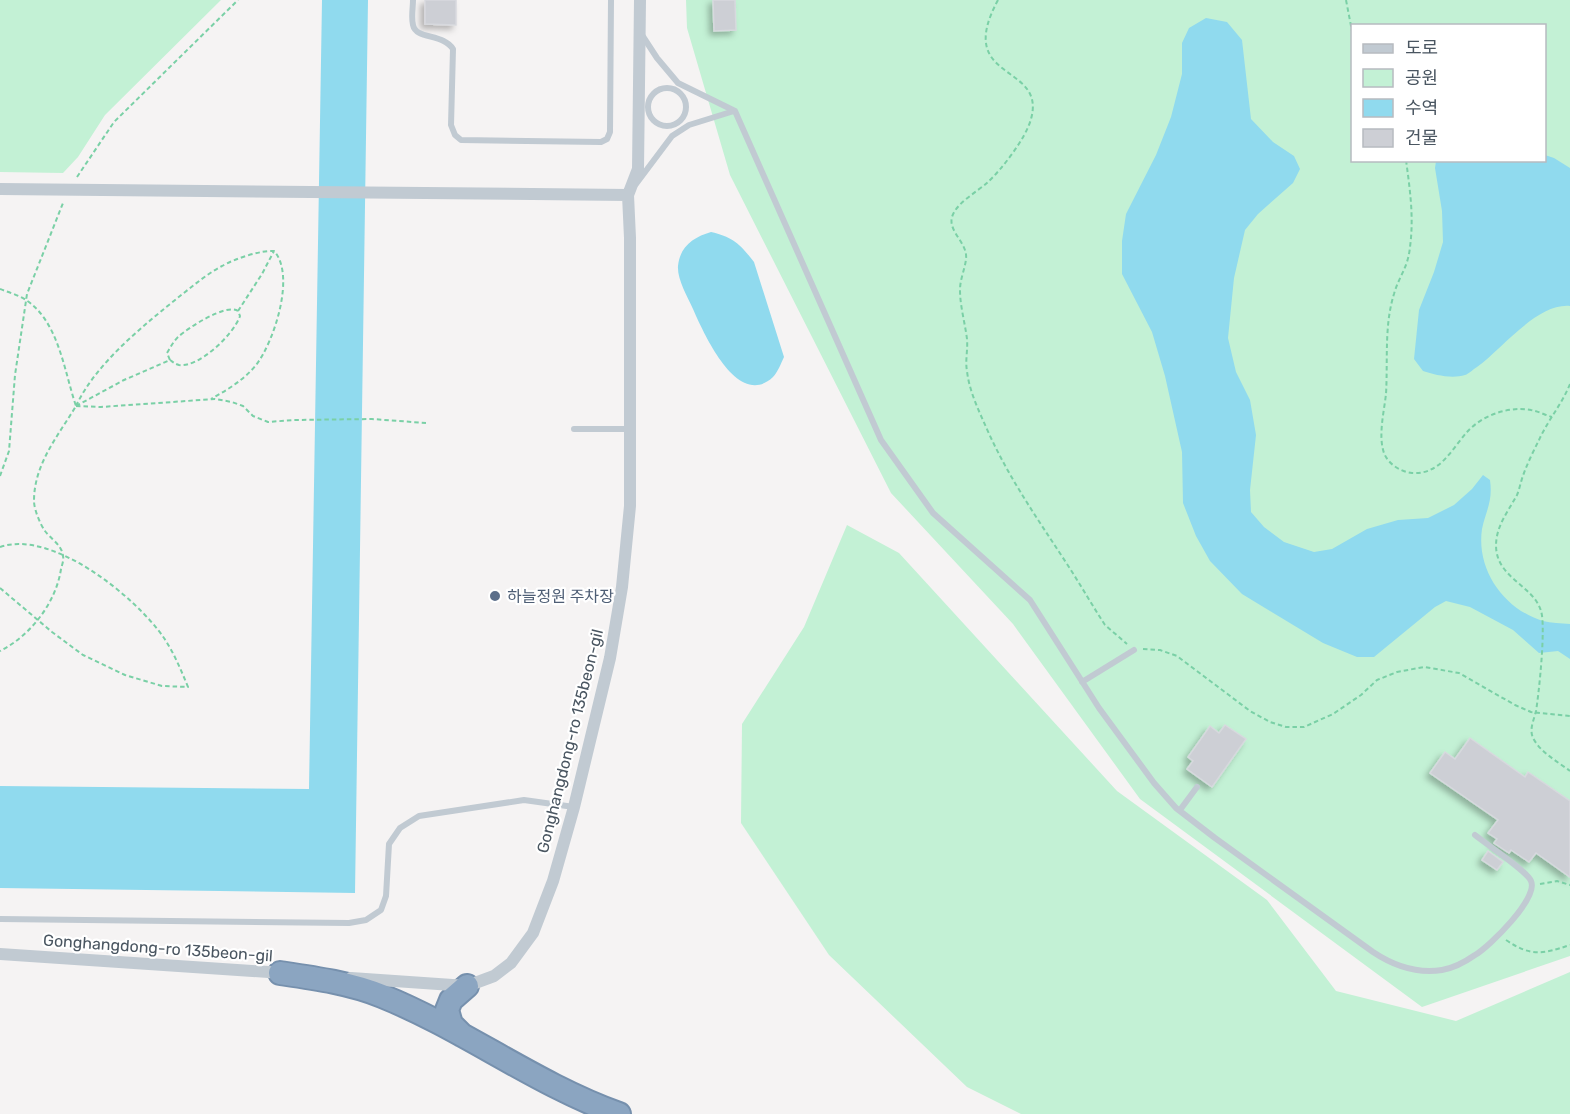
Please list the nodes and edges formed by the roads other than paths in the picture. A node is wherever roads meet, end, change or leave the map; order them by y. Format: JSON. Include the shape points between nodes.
{"nodes":[{"id":1,"x":413,"y":0,"type":"edge"},
{"id":2,"x":611,"y":0,"type":"edge"},
{"id":3,"x":640,"y":0,"type":"edge"},
{"id":4,"x":640,"y":32,"type":"junction"},
{"id":5,"x":676,"y":86,"type":"junction"},
{"id":6,"x":644,"y":107,"type":"junction"},
{"id":7,"x":735,"y":111,"type":"junction"},
{"id":8,"x":676,"y":123,"type":"junction"},
{"id":9,"x":680,"y":131,"type":"junction"},
{"id":10,"x":0,"y":189,"type":"edge"},
{"id":11,"x":628,"y":195,"type":"junction"},
{"id":12,"x":574,"y":429,"type":"dead end"},
{"id":13,"x":630,"y":429,"type":"junction"},
{"id":14,"x":1134,"y":650,"type":"road end"},
{"id":15,"x":1082,"y":682,"type":"junction"},
{"id":16,"x":1197,"y":787,"type":"dead end"},
{"id":17,"x":574,"y":807,"type":"junction"},
{"id":18,"x":1180,"y":810,"type":"junction"},
{"id":19,"x":1475,"y":835,"type":"dead end"},
{"id":20,"x":0,"y":918,"type":"edge"},
{"id":21,"x":0,"y":954,"type":"edge"},
{"id":22,"x":280,"y":973,"type":"junction"},
{"id":23,"x":467,"y":986,"type":"junction"},
{"id":24,"x":466,"y":1038,"type":"junction"},
{"id":25,"x":619,"y":1114,"type":"edge"}],
"edges":[{"from":1,"to":2,"type":"lane","via":[[415,30],[441,38],[453,49],[451,125],[461,140],[590,142],[607,140],[610,132]]},
{"from":3,"to":4,"type":"street","name":"Gonghangdong-ro 135beon-gil"},
{"from":4,"to":5,"type":"lane"},
{"from":4,"to":6,"type":"street","name":"Gonghangdong-ro 135beon-gil"},
{"from":5,"to":6,"type":"lane","via":[[656,91]]},
{"from":5,"to":7,"type":"lane"},
{"from":5,"to":8,"type":"lane","via":[[686,109]]},
{"from":6,"to":8,"type":"lane","via":[[658,123]]},
{"from":6,"to":11,"type":"street","name":"Gonghangdong-ro 135beon-gil","via":[[638,169]]},
{"from":7,"to":9,"type":"lane"},
{"from":7,"to":15,"type":"lane","via":[[881,440],[933,513],[1030,600]]},
{"from":8,"to":9,"type":"lane"},
{"from":9,"to":11,"type":"lane","via":[[672,136]]},
{"from":10,"to":11,"type":"street"},
{"from":11,"to":13,"type":"street","name":"Gonghangdong-ro 135beon-gil"},
{"from":12,"to":13,"type":"lane"},
{"from":13,"to":17,"type":"street","name":"Gonghangdong-ro 135beon-gil","via":[[630,506],[622,587],[610,658]]},
{"from":14,"to":15,"type":"lane"},
{"from":15,"to":18,"type":"lane","via":[[1149,775]]},
{"from":16,"to":18,"type":"lane"},
{"from":17,"to":20,"type":"lane","via":[[524,800],[420,816],[400,828],[389,844],[386,896],[381,910],[366,920]]},
{"from":17,"to":23,"type":"street","name":"Gonghangdong-ro 135beon-gil","via":[[533,933],[511,963],[494,976]]},
{"from":18,"to":19,"type":"lane","via":[[1373,952],[1399,967],[1427,971],[1456,966],[1477,954],[1498,936],[1532,891],[1532,881],[1524,873]]},
{"from":21,"to":22,"type":"street","name":"Gonghangdong-ro 135beon-gil"},
{"from":22,"to":23,"type":"street","name":"Gonghangdong-ro 135beon-gil"},
{"from":22,"to":24,"type":"highway","via":[[338,982],[380,995]]},
{"from":23,"to":24,"type":"highway","via":[[451,1000],[447,1010],[451,1024]]},
{"from":24,"to":25,"type":"highway","via":[[545,1082]]}]}
